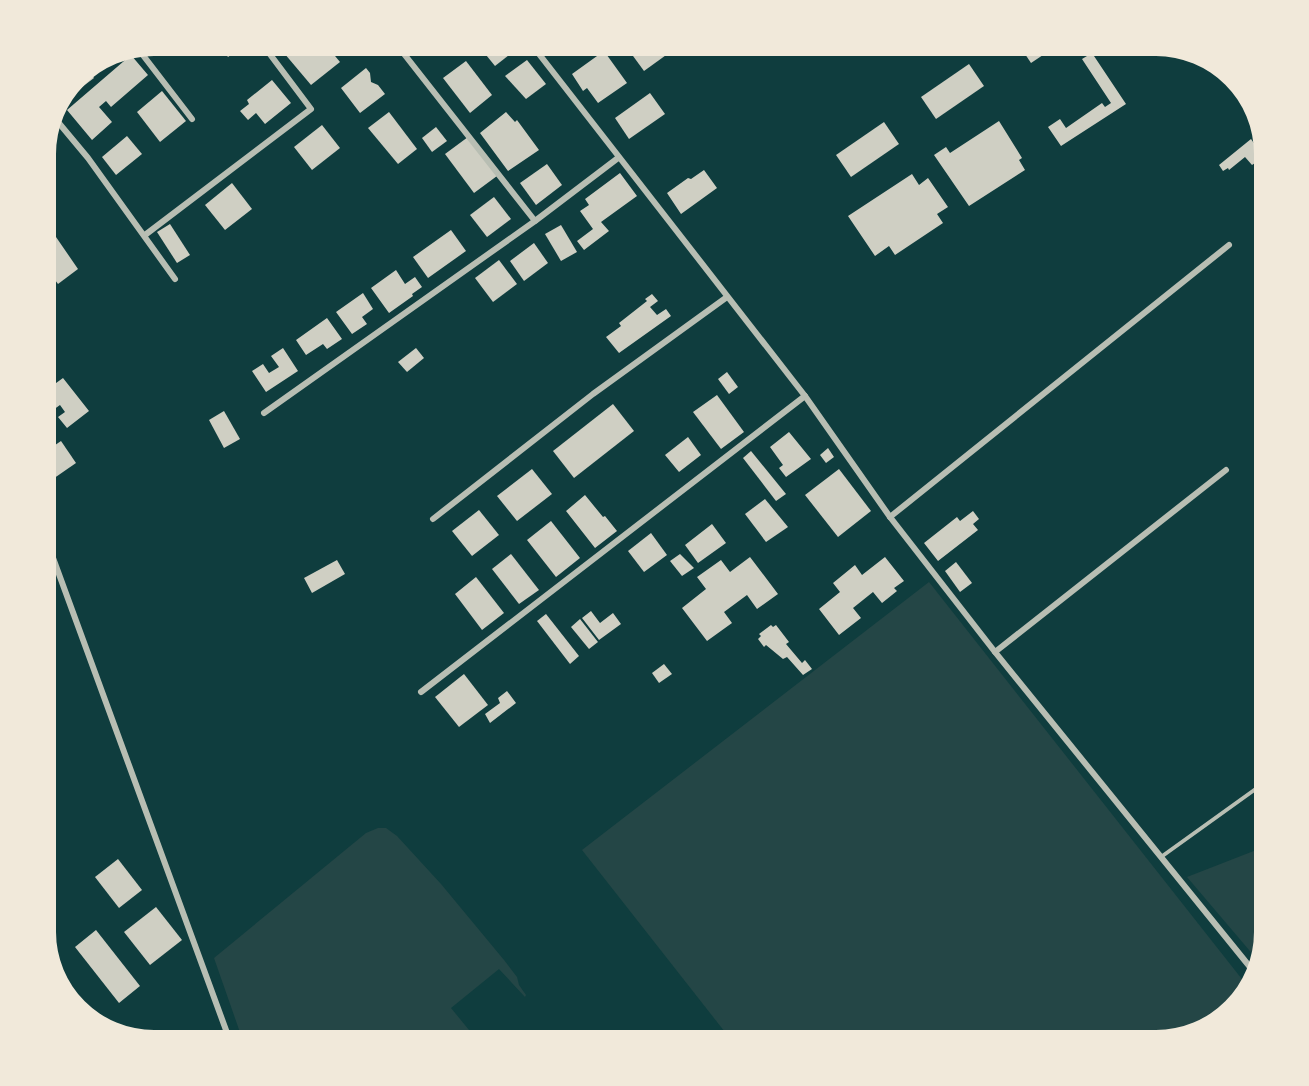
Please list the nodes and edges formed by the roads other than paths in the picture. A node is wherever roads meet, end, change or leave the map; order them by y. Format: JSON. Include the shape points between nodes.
{"nodes":[{"id":1,"x":144,"y":56,"type":"edge"},
{"id":2,"x":271,"y":56,"type":"edge"},
{"id":3,"x":406,"y":56,"type":"edge"},
{"id":4,"x":540,"y":56,"type":"edge"},
{"id":5,"x":192,"y":119,"type":"dead end"},
{"id":6,"x":60,"y":125,"type":"edge"},
{"id":7,"x":618,"y":158,"type":"junction"},
{"id":8,"x":535,"y":221,"type":"junction"},
{"id":9,"x":145,"y":235,"type":"junction"},
{"id":10,"x":1228,"y":245,"type":"dead end"},
{"id":11,"x":175,"y":279,"type":"dead end"},
{"id":12,"x":727,"y":297,"type":"junction"},
{"id":13,"x":805,"y":396,"type":"junction"},
{"id":14,"x":264,"y":413,"type":"dead end"},
{"id":15,"x":1226,"y":470,"type":"dead end"},
{"id":16,"x":890,"y":517,"type":"junction"},
{"id":17,"x":433,"y":519,"type":"dead end"},
{"id":18,"x":56,"y":566,"type":"edge"},
{"id":19,"x":995,"y":652,"type":"junction"},
{"id":20,"x":421,"y":692,"type":"dead end"},
{"id":21,"x":1254,"y":790,"type":"edge"},
{"id":22,"x":1161,"y":857,"type":"junction"},
{"id":23,"x":1248,"y":964,"type":"edge"},
{"id":24,"x":226,"y":1030,"type":"edge"}],
"edges":[{"from":1,"to":5,"type":"street"},
{"from":2,"to":9,"type":"street","via":[[311,109]]},
{"from":3,"to":8,"type":"street"},
{"from":4,"to":7,"type":"street"},
{"from":6,"to":9,"type":"street"},
{"from":7,"to":8,"type":"street"},
{"from":7,"to":12,"type":"street"},
{"from":8,"to":14,"type":"street"},
{"from":9,"to":11,"type":"street"},
{"from":10,"to":16,"type":"street"},
{"from":12,"to":13,"type":"street"},
{"from":12,"to":17,"type":"street","via":[[593,394]]},
{"from":13,"to":16,"type":"street"},
{"from":13,"to":20,"type":"street"},
{"from":15,"to":19,"type":"street"},
{"from":16,"to":19,"type":"street"},
{"from":18,"to":24,"type":"street"},
{"from":19,"to":22,"type":"street"},
{"from":21,"to":22,"type":"lane"},
{"from":22,"to":23,"type":"street"}]}
